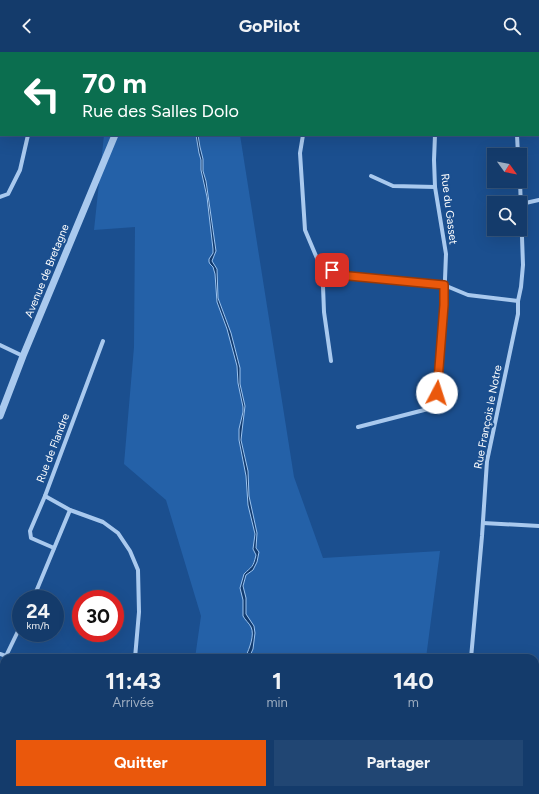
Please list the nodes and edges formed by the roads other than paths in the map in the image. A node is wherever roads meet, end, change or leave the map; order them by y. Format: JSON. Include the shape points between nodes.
{"nodes":[{"id":1,"x":28,"y":136,"type":"edge"},
{"id":2,"x":115,"y":136,"type":"edge"},
{"id":3,"x":303,"y":136,"type":"edge"},
{"id":4,"x":435,"y":136,"type":"edge"},
{"id":5,"x":517,"y":136,"type":"edge"},
{"id":6,"x":518,"y":148,"type":"edge"},
{"id":7,"x":371,"y":176,"type":"dead end"},
{"id":8,"x":435,"y":187,"type":"junction"},
{"id":9,"x":0,"y":197,"type":"edge"},
{"id":10,"x":539,"y":200,"type":"edge"},
{"id":11,"x":527,"y":203,"type":"edge"},
{"id":12,"x":522,"y":236,"type":"edge"},
{"id":13,"x":332,"y":270,"type":"junction"},
{"id":14,"x":444,"y":285,"type":"junction"},
{"id":15,"x":518,"y":301,"type":"junction"},
{"id":16,"x":103,"y":341,"type":"dead end"},
{"id":17,"x":0,"y":345,"type":"edge"},
{"id":18,"x":23,"y":356,"type":"junction"},
{"id":19,"x":331,"y":361,"type":"dead end"},
{"id":20,"x":0,"y":416,"type":"edge"},
{"id":21,"x":358,"y":427,"type":"dead end"},
{"id":22,"x":45,"y":496,"type":"junction"},
{"id":23,"x":70,"y":510,"type":"junction"},
{"id":24,"x":483,"y":523,"type":"junction"},
{"id":25,"x":539,"y":526,"type":"edge"},
{"id":26,"x":54,"y":548,"type":"junction"},
{"id":27,"x":37,"y":590,"type":"edge"},
{"id":28,"x":13,"y":642,"type":"edge"},
{"id":29,"x":7,"y":654,"type":"edge"},
{"id":30,"x":135,"y":654,"type":"edge"},
{"id":31,"x":471,"y":654,"type":"edge"}],
"edges":[{"from":1,"to":9,"type":"street","via":[[20,170],[8,194]]},
{"from":2,"to":18,"type":"street","name":"Avenue de Bretagne"},
{"from":3,"to":13,"type":"street","via":[[300,153],[305,230],[319,263]]},
{"from":4,"to":8,"type":"street","name":"Rue du Gasset"},
{"from":5,"to":6,"type":"street"},
{"from":7,"to":8,"type":"street","via":[[393,186]]},
{"from":8,"to":14,"type":"street","name":"Rue du Gasset","via":[[446,254]]},
{"from":10,"to":11,"type":"street"},
{"from":12,"to":15,"type":"street","name":"Rue François le Notre","via":[[523,265]]},
{"from":13,"to":14,"type":"street","via":[[339,275]]},
{"from":13,"to":19,"type":"street","via":[[324,286],[324,312]]},
{"from":14,"to":15,"type":"street","via":[[468,294]]},
{"from":14,"to":21,"type":"street","name":"Rue du Gasset","via":[[437,393],[428,409]]},
{"from":15,"to":24,"type":"street","name":"Rue François le Notre","via":[[518,314],[487,462]]},
{"from":16,"to":22,"type":"street","name":"Rue de Flandre"},
{"from":17,"to":18,"type":"street"},
{"from":18,"to":20,"type":"street","name":"Avenue de Bretagne"},
{"from":22,"to":23,"type":"street"},
{"from":22,"to":26,"type":"street","name":"Rue de Flandre","via":[[30,531],[31,538]]},
{"from":23,"to":26,"type":"street"},
{"from":23,"to":30,"type":"street","via":[[102,522],[118,533],[130,551],[138,570],[139,612]]},
{"from":24,"to":25,"type":"street"},
{"from":24,"to":31,"type":"street","name":"Rue François le Notre"},
{"from":26,"to":27,"type":"street"},
{"from":28,"to":29,"type":"street"}]}
